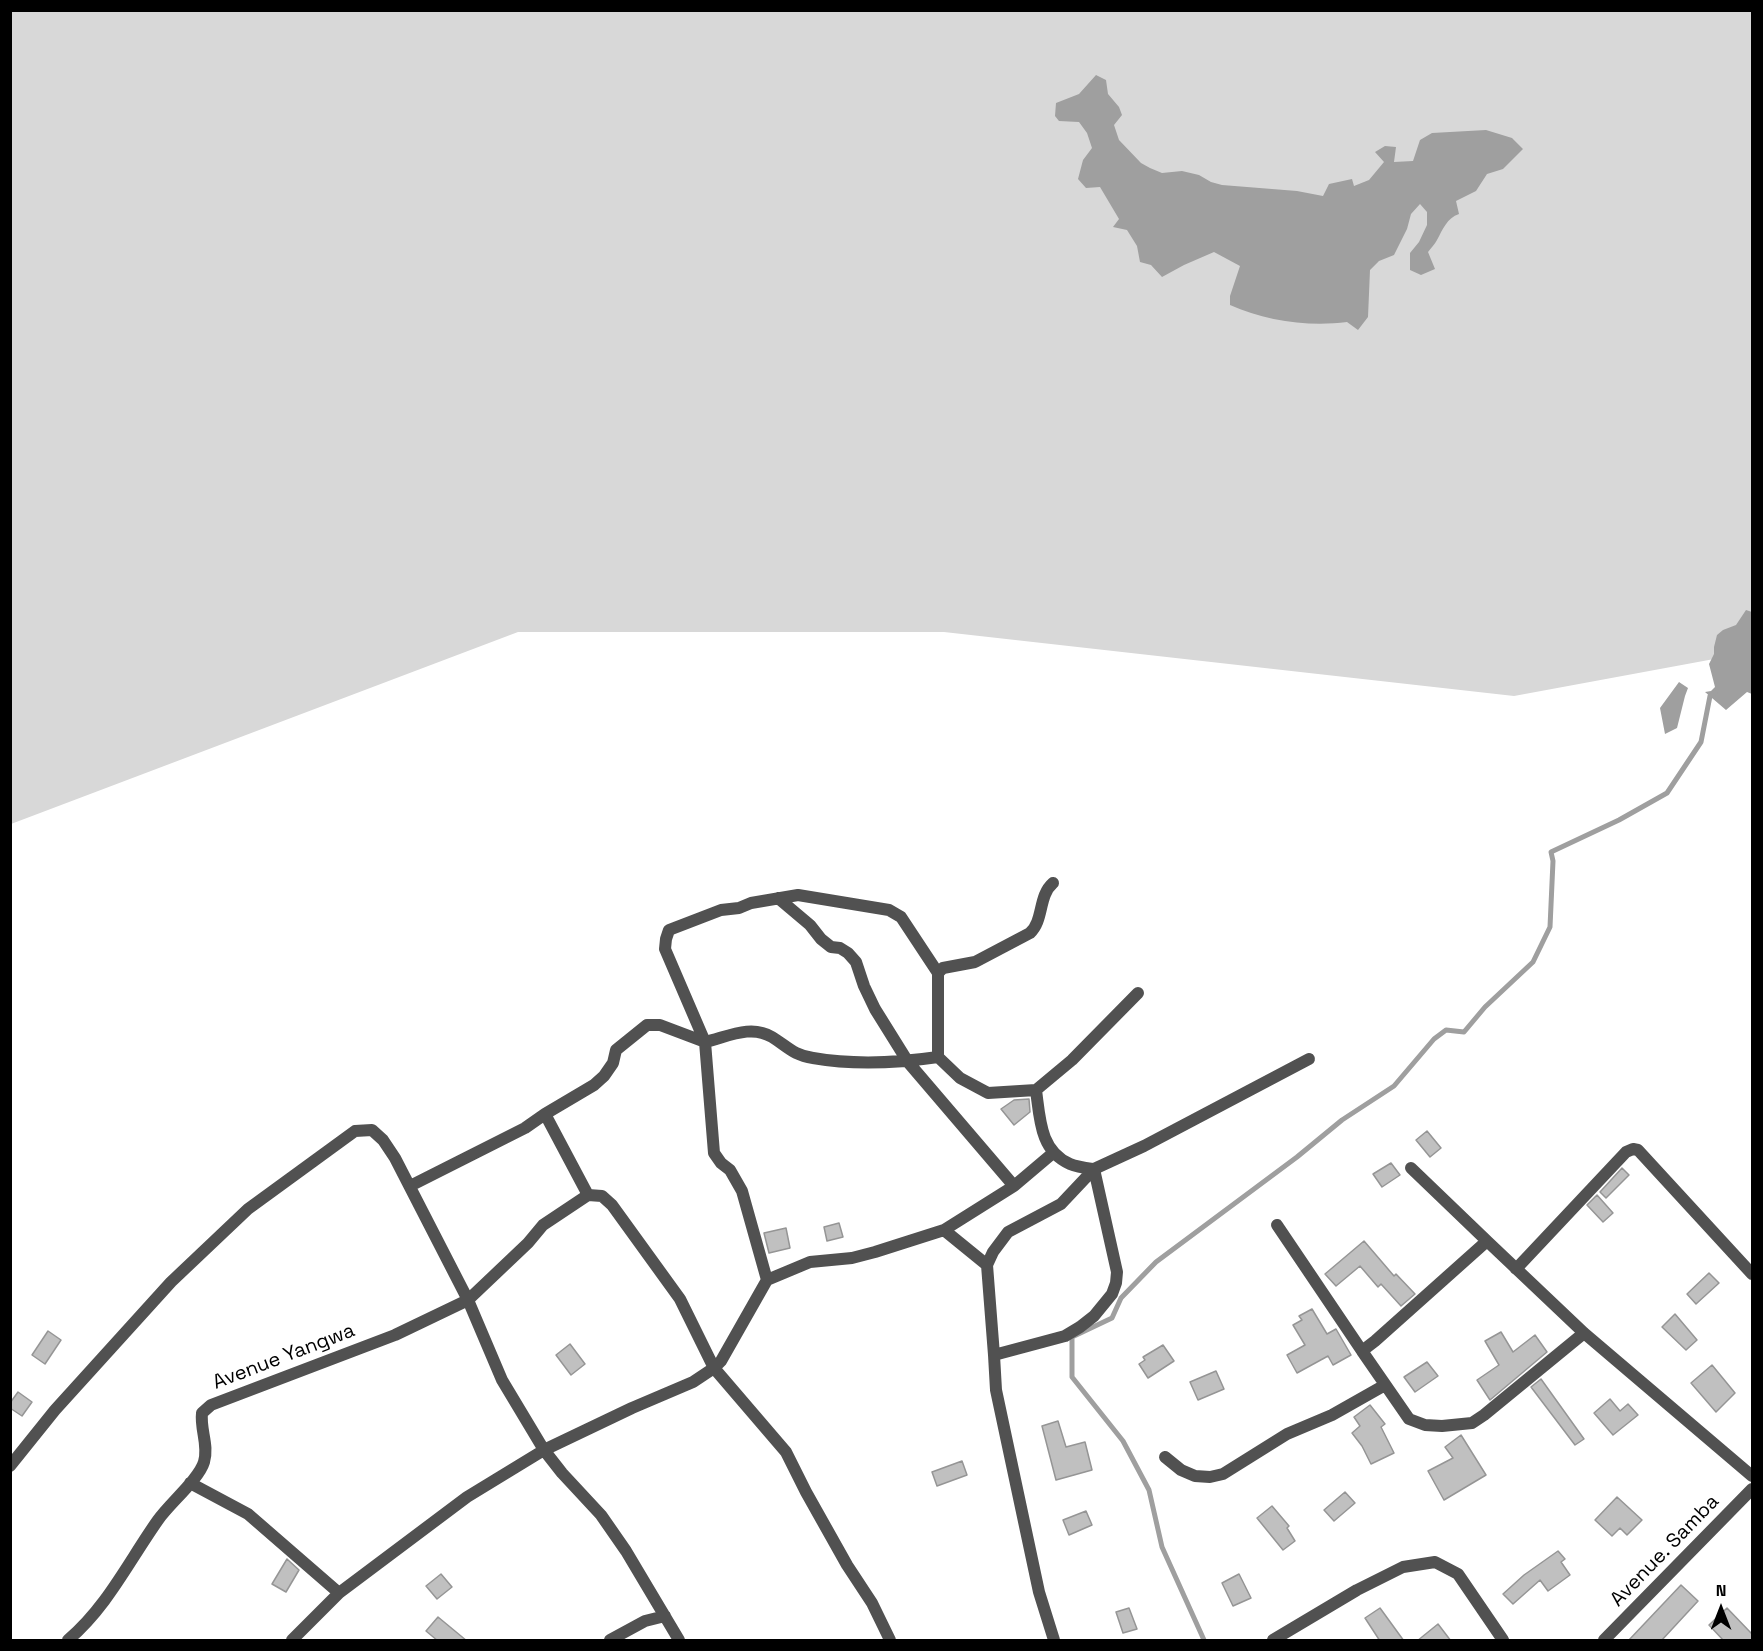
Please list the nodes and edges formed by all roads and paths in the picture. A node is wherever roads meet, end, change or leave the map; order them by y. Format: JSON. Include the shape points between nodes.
{"nodes":[{"id":1,"x":1053,"y":883,"type":"dead end"},
{"id":2,"x":778,"y":898,"type":"junction"},
{"id":3,"x":938,"y":973,"type":"junction"},
{"id":4,"x":1138,"y":993,"type":"dead end"},
{"id":5,"x":705,"y":1042,"type":"junction"},
{"id":6,"x":938,"y":1057,"type":"junction"},
{"id":7,"x":1309,"y":1059,"type":"dead end"},
{"id":8,"x":908,"y":1062,"type":"junction"},
{"id":9,"x":1036,"y":1090,"type":"junction"},
{"id":10,"x":545,"y":1114,"type":"junction"},
{"id":11,"x":1053,"y":1153,"type":"junction"},
{"id":12,"x":1411,"y":1168,"type":"dead end"},
{"id":13,"x":1094,"y":1169,"type":"junction"},
{"id":14,"x":410,"y":1186,"type":"junction"},
{"id":15,"x":1014,"y":1186,"type":"junction"},
{"id":16,"x":588,"y":1195,"type":"junction"},
{"id":17,"x":1277,"y":1225,"type":"dead end"},
{"id":18,"x":945,"y":1230,"type":"junction"},
{"id":19,"x":1487,"y":1242,"type":"junction"},
{"id":20,"x":987,"y":1265,"type":"junction"},
{"id":21,"x":1516,"y":1269,"type":"junction"},
{"id":22,"x":1752,"y":1274,"type":"edge"},
{"id":23,"x":767,"y":1280,"type":"junction"},
{"id":24,"x":468,"y":1300,"type":"junction"},
{"id":25,"x":1584,"y":1333,"type":"junction"},
{"id":26,"x":1362,"y":1351,"type":"junction"},
{"id":27,"x":994,"y":1355,"type":"junction"},
{"id":28,"x":714,"y":1368,"type":"junction"},
{"id":29,"x":1385,"y":1385,"type":"junction"},
{"id":30,"x":544,"y":1450,"type":"junction"},
{"id":31,"x":1165,"y":1457,"type":"dead end"},
{"id":32,"x":10,"y":1466,"type":"edge"},
{"id":33,"x":1752,"y":1476,"type":"edge"},
{"id":34,"x":190,"y":1483,"type":"junction"},
{"id":35,"x":1752,"y":1489,"type":"edge"},
{"id":36,"x":339,"y":1593,"type":"junction"},
{"id":37,"x":664,"y":1617,"type":"junction"},
{"id":38,"x":68,"y":1641,"type":"edge"},
{"id":39,"x":292,"y":1641,"type":"edge"},
{"id":40,"x":610,"y":1641,"type":"edge"},
{"id":41,"x":679,"y":1641,"type":"edge"},
{"id":42,"x":890,"y":1641,"type":"edge"},
{"id":43,"x":1054,"y":1641,"type":"edge"},
{"id":44,"x":1273,"y":1641,"type":"edge"},
{"id":45,"x":1503,"y":1641,"type":"edge"},
{"id":46,"x":1604,"y":1641,"type":"edge"}],
"edges":[{"from":1,"to":3,"type":"street","via":[[1045,893],[1036,927],[1030,933],[975,962],[943,968]]},
{"from":2,"to":3,"type":"street","via":[[798,895],[889,910],[901,917]]},
{"from":2,"to":5,"type":"street","via":[[721,910],[669,930],[665,949]]},
{"from":2,"to":8,"type":"street","via":[[826,943],[848,953],[856,962],[875,1009]]},
{"from":3,"to":6,"type":"street"},
{"from":4,"to":9,"type":"street","via":[[1072,1060]]},
{"from":5,"to":8,"type":"street","via":[[742,1031],[755,1032],[770,1036],[795,1054],[813,1058]]},
{"from":5,"to":10,"type":"street","via":[[660,1024],[647,1025],[615,1050],[613,1063],[594,1085]]},
{"from":5,"to":23,"type":"street","via":[[714,1154],[742,1191]]},
{"from":6,"to":8,"type":"street"},
{"from":6,"to":9,"type":"street","via":[[960,1077],[988,1093]]},
{"from":7,"to":13,"type":"street"},
{"from":8,"to":15,"type":"street"},
{"from":9,"to":11,"type":"street","via":[[1041,1127]]},
{"from":10,"to":14,"type":"street"},
{"from":10,"to":16,"type":"street"},
{"from":11,"to":13,"type":"street","via":[[1070,1164]]},
{"from":11,"to":15,"type":"street"},
{"from":12,"to":19,"type":"street"},
{"from":13,"to":20,"type":"street","via":[[1061,1203],[1008,1232]]},
{"from":13,"to":27,"type":"street","via":[[1117,1272],[1112,1294],[1094,1316],[1065,1336]]},
{"from":14,"to":24,"type":"street"},
{"from":14,"to":32,"type":"street","via":[[383,1140],[372,1130],[355,1131],[248,1209],[171,1282],[55,1410]]},
{"from":15,"to":18,"type":"street"},
{"from":16,"to":24,"type":"street","name":"Avenue Yangwa","via":[[543,1225]]},
{"from":16,"to":28,"type":"street","via":[[602,1196],[612,1205],[681,1299]]},
{"from":17,"to":26,"type":"street"},
{"from":18,"to":20,"type":"street"},
{"from":18,"to":23,"type":"street","via":[[863,1255],[810,1262]]},
{"from":19,"to":21,"type":"street"},
{"from":19,"to":26,"type":"street"},
{"from":20,"to":27,"type":"street"},
{"from":21,"to":22,"type":"street","via":[[1633,1149]]},
{"from":21,"to":25,"type":"street"},
{"from":23,"to":28,"type":"street"},
{"from":24,"to":30,"type":"street","via":[[501,1380]]},
{"from":24,"to":34,"type":"street","name":"Avenue Yangwa","via":[[395,1335],[211,1405],[202,1413],[200,1424],[206,1443],[204,1463]]},
{"from":25,"to":29,"type":"street","via":[[1472,1422],[1442,1426],[1409,1419]]},
{"from":25,"to":33,"type":"street"},
{"from":26,"to":29,"type":"street"},
{"from":27,"to":43,"type":"street","via":[[996,1390],[1039,1592]]},
{"from":28,"to":30,"type":"street","via":[[693,1383]]},
{"from":28,"to":42,"type":"street","via":[[786,1452]]},
{"from":29,"to":31,"type":"street","via":[[1332,1415],[1287,1434],[1223,1474],[1195,1476]]},
{"from":30,"to":36,"type":"street","via":[[467,1497]]},
{"from":30,"to":37,"type":"street","via":[[601,1515]]},
{"from":34,"to":36,"type":"street","via":[[248,1514]]},
{"from":34,"to":38,"type":"street","name":"Avenue Yangwa","via":[[159,1518],[102,1605]]},
{"from":35,"to":46,"type":"street","name":"Avenue. Samba"},
{"from":36,"to":39,"type":"street"},
{"from":37,"to":40,"type":"street","via":[[645,1621]]},
{"from":37,"to":41,"type":"street"},
{"from":44,"to":45,"type":"street","via":[[1403,1567],[1435,1562],[1458,1574]]}]}
